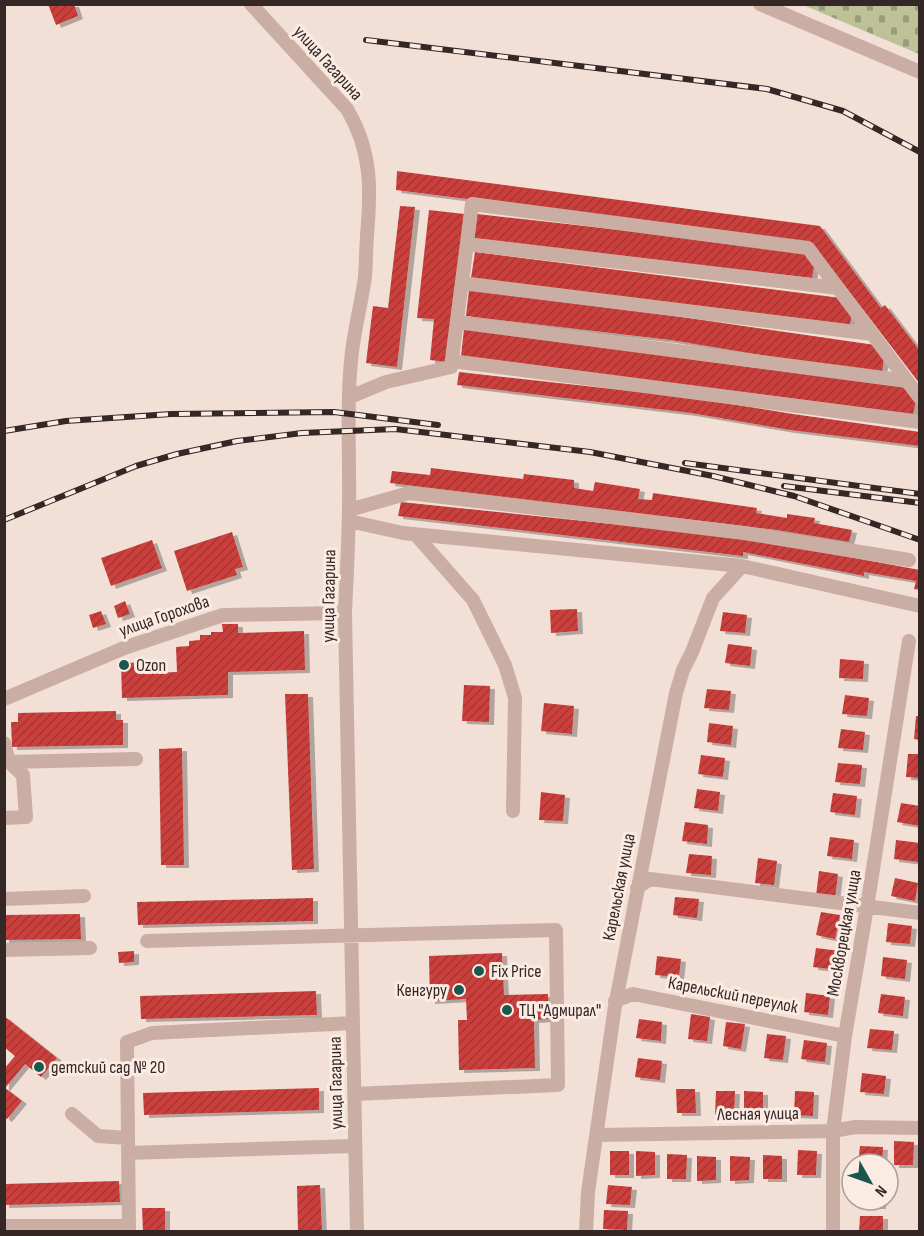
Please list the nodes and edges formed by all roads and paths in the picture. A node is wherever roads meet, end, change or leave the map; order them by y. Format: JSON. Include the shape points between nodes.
{"nodes":[{"id":1,"x":251,"y":4,"type":"edge"},
{"id":2,"x":760,"y":4,"type":"edge"},
{"id":3,"x":920,"y":72,"type":"edge"},
{"id":4,"x":467,"y":244,"type":"junction"},
{"id":5,"x":462,"y":284,"type":"junction"},
{"id":6,"x":838,"y":288,"type":"junction"},
{"id":7,"x":457,"y":322,"type":"junction"},
{"id":8,"x":872,"y":334,"type":"junction"},
{"id":9,"x":452,"y":361,"type":"junction"},
{"id":10,"x":907,"y":381,"type":"junction"},
{"id":11,"x":350,"y":397,"type":"junction"},
{"id":12,"x":920,"y":398,"type":"edge"},
{"id":13,"x":920,"y":422,"type":"edge"},
{"id":14,"x":349,"y":516,"type":"junction"},
{"id":15,"x":415,"y":534,"type":"junction"},
{"id":16,"x":909,"y":560,"type":"dead end"},
{"id":17,"x":742,"y":566,"type":"junction"},
{"id":18,"x":920,"y":606,"type":"edge"},
{"id":19,"x":345,"y":613,"type":"junction"},
{"id":20,"x":909,"y":641,"type":"dead end"},
{"id":21,"x":4,"y":699,"type":"edge"},
{"id":22,"x":4,"y":743,"type":"edge"},
{"id":23,"x":136,"y":759,"type":"dead end"},
{"id":24,"x":9,"y":762,"type":"junction"},
{"id":25,"x":513,"y":811,"type":"dead end"},
{"id":26,"x":4,"y":818,"type":"edge"},
{"id":27,"x":638,"y":888,"type":"junction"},
{"id":28,"x":84,"y":896,"type":"dead end"},
{"id":29,"x":4,"y":898,"type":"edge"},
{"id":30,"x":867,"y":907,"type":"junction"},
{"id":31,"x":920,"y":913,"type":"edge"},
{"id":32,"x":351,"y":936,"type":"junction"},
{"id":33,"x":147,"y":941,"type":"dead end"},
{"id":34,"x":90,"y":948,"type":"dead end"},
{"id":35,"x":4,"y":950,"type":"edge"},
{"id":36,"x":615,"y":1001,"type":"junction"},
{"id":37,"x":353,"y":1023,"type":"junction"},
{"id":38,"x":845,"y":1036,"type":"junction"},
{"id":39,"x":354,"y":1094,"type":"junction"},
{"id":40,"x":72,"y":1114,"type":"dead end"},
{"id":41,"x":920,"y":1128,"type":"edge"},
{"id":42,"x":833,"y":1131,"type":"junction"},
{"id":43,"x":597,"y":1135,"type":"junction"},
{"id":44,"x":128,"y":1137,"type":"junction"},
{"id":45,"x":355,"y":1146,"type":"junction"},
{"id":46,"x":129,"y":1152,"type":"junction"},
{"id":47,"x":4,"y":1226,"type":"edge"},
{"id":48,"x":129,"y":1229,"type":"edge"},
{"id":49,"x":357,"y":1232,"type":"edge"},
{"id":50,"x":586,"y":1232,"type":"edge"},
{"id":51,"x":833,"y":1232,"type":"edge"}],
"edges":[{"from":1,"to":11,"type":"street","name":"улица Гагарина","via":[[347,109],[365,150],[370,202]]},
{"from":2,"to":3,"type":"street"},
{"from":4,"to":5,"type":"street"},
{"from":4,"to":6,"type":"street"},
{"from":4,"to":6,"type":"street","via":[[472,204],[808,248]]},
{"from":5,"to":7,"type":"street"},
{"from":5,"to":8,"type":"street"},
{"from":6,"to":8,"type":"street"},
{"from":7,"to":9,"type":"street"},
{"from":7,"to":10,"type":"street"},
{"from":8,"to":10,"type":"street"},
{"from":9,"to":11,"type":"street","via":[[451,367],[386,382]]},
{"from":9,"to":13,"type":"street"},
{"from":10,"to":12,"type":"street"},
{"from":11,"to":14,"type":"street","name":"улица Гагарина"},
{"from":14,"to":15,"type":"street"},
{"from":14,"to":16,"type":"street","via":[[409,493],[744,533]]},
{"from":14,"to":19,"type":"street","name":"улица Гагарина"},
{"from":15,"to":17,"type":"street"},
{"from":15,"to":25,"type":"street","via":[[472,600],[505,665],[515,698]]},
{"from":17,"to":18,"type":"street"},
{"from":17,"to":27,"type":"street","name":"Карельская улица","via":[[713,598],[683,670]]},
{"from":19,"to":21,"type":"street","name":"улица Горохова","via":[[223,615],[124,648]]},
{"from":19,"to":32,"type":"street","name":"улица Гагарина"},
{"from":20,"to":30,"type":"street","name":"Москворецкая улица"},
{"from":22,"to":24,"type":"street"},
{"from":23,"to":24,"type":"street"},
{"from":24,"to":26,"type":"street","via":[[23,775],[26,817]]},
{"from":27,"to":30,"type":"street","via":[[650,879]]},
{"from":27,"to":36,"type":"street","name":"Карельская улица"},
{"from":28,"to":29,"type":"street"},
{"from":30,"to":31,"type":"street"},
{"from":30,"to":38,"type":"street","name":"Москворецкая улица"},
{"from":32,"to":33,"type":"street"},
{"from":32,"to":37,"type":"street","name":"улица Гагарина"},
{"from":32,"to":39,"type":"street","via":[[556,930],[558,1085]]},
{"from":34,"to":35,"type":"street"},
{"from":36,"to":38,"type":"street","name":"Карельский переулок","via":[[633,994]]},
{"from":36,"to":43,"type":"street","name":"Карельская улица"},
{"from":37,"to":39,"type":"street","name":"улица Гагарина"},
{"from":37,"to":44,"type":"street","via":[[152,1033],[127,1042]]},
{"from":38,"to":42,"type":"street","name":"Москворецкая улица"},
{"from":39,"to":45,"type":"street","name":"улица Гагарина"},
{"from":40,"to":44,"type":"street","via":[[98,1136]]},
{"from":41,"to":42,"type":"street","name":"Лесная улица","via":[[855,1127]]},
{"from":42,"to":43,"type":"street","name":"Лесная улица"},
{"from":42,"to":51,"type":"street","name":"Москворецкая улица"},
{"from":43,"to":50,"type":"street","name":"Карельская улица"},
{"from":44,"to":46,"type":"street"},
{"from":45,"to":46,"type":"street"},
{"from":45,"to":49,"type":"street","name":"улица Гагарина"},
{"from":46,"to":48,"type":"street"},
{"from":47,"to":48,"type":"street"}]}
